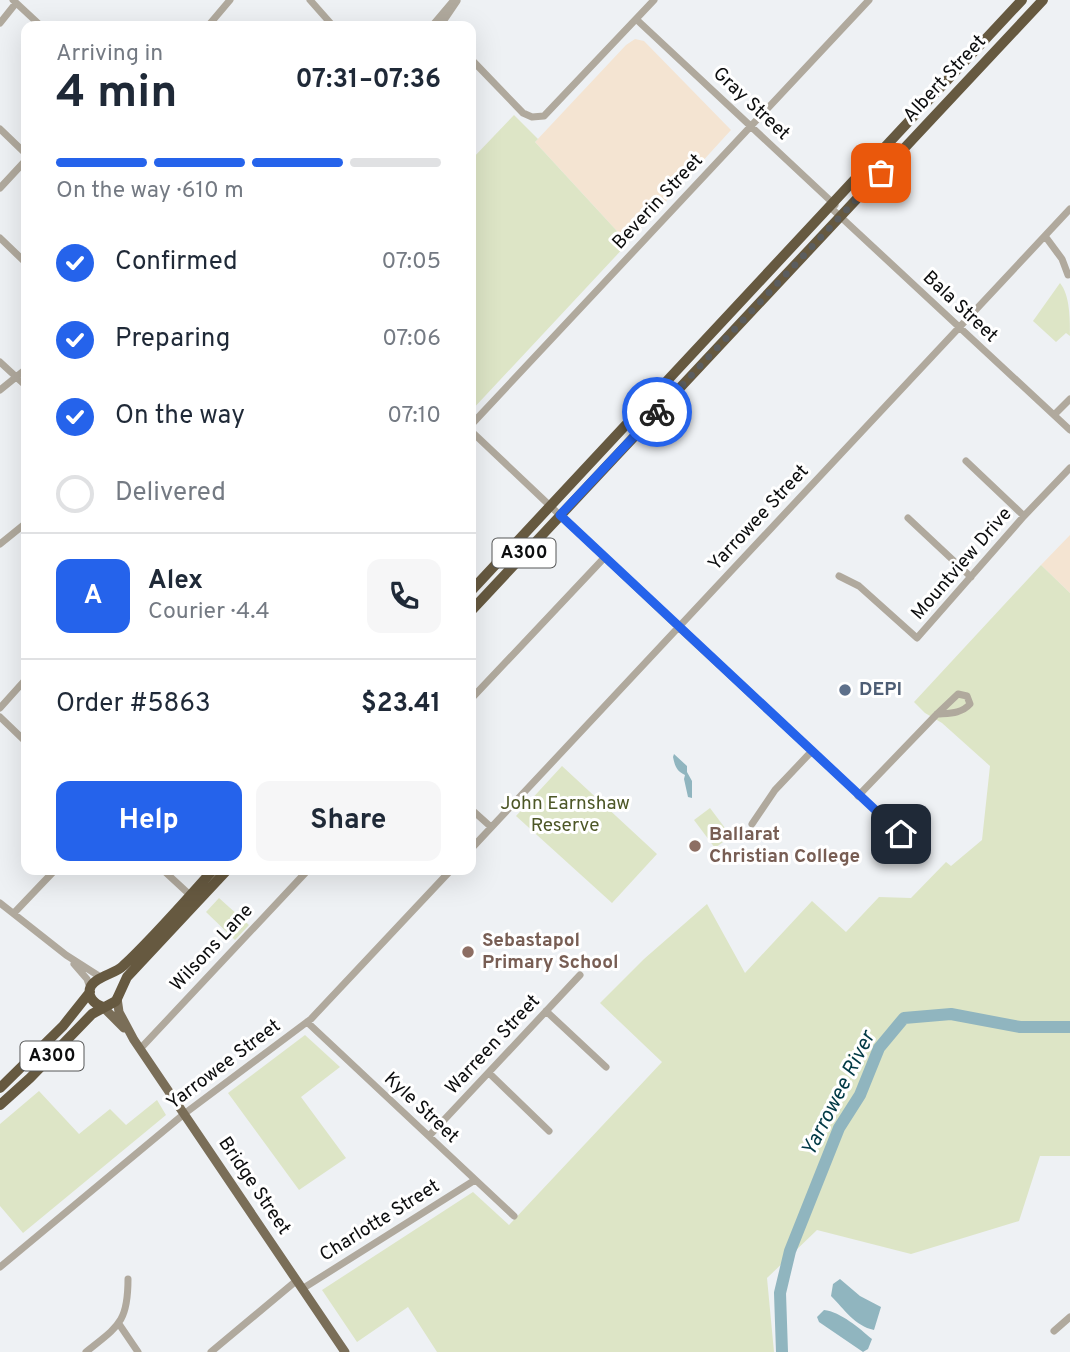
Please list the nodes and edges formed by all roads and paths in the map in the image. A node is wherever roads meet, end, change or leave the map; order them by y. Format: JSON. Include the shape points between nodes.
{"nodes":[{"id":1,"x":230,"y":0,"type":"edge"},
{"id":2,"x":310,"y":0,"type":"edge"},
{"id":3,"x":455,"y":0,"type":"edge"},
{"id":4,"x":654,"y":0,"type":"edge"},
{"id":5,"x":869,"y":0,"type":"edge"},
{"id":6,"x":1022,"y":0,"type":"edge"},
{"id":7,"x":1043,"y":0,"type":"edge"},
{"id":8,"x":14,"y":2,"type":"edge"},
{"id":9,"x":636,"y":19,"type":"junction"},
{"id":10,"x":35,"y":21,"type":"edge"},
{"id":11,"x":212,"y":21,"type":"edge"},
{"id":12,"x":329,"y":21,"type":"edge"},
{"id":13,"x":441,"y":21,"type":"edge"},
{"id":14,"x":0,"y":23,"type":"edge"},
{"id":15,"x":989,"y":37,"type":"junction"},
{"id":16,"x":1000,"y":46,"type":"junction"},
{"id":17,"x":476,"y":58,"type":"edge"},
{"id":18,"x":476,"y":64,"type":"edge"},
{"id":19,"x":541,"y":115,"type":"junction"},
{"id":20,"x":751,"y":126,"type":"junction"},
{"id":21,"x":0,"y":129,"type":"edge"},
{"id":22,"x":21,"y":149,"type":"edge"},
{"id":23,"x":21,"y":165,"type":"edge"},
{"id":24,"x":0,"y":188,"type":"edge"},
{"id":25,"x":832,"y":205,"type":"junction"},
{"id":26,"x":1070,"y":209,"type":"edge"},
{"id":27,"x":841,"y":215,"type":"junction"},
{"id":28,"x":1045,"y":236,"type":"junction"},
{"id":29,"x":0,"y":238,"type":"edge"},
{"id":30,"x":21,"y":258,"type":"edge"},
{"id":31,"x":1068,"y":275,"type":"dead end"},
{"id":32,"x":959,"y":327,"type":"junction"},
{"id":33,"x":0,"y":362,"type":"edge"},
{"id":34,"x":21,"y":373,"type":"edge"},
{"id":35,"x":17,"y":377,"type":"junction"},
{"id":36,"x":21,"y":381,"type":"edge"},
{"id":37,"x":0,"y":390,"type":"edge"},
{"id":38,"x":1070,"y":399,"type":"edge"},
{"id":39,"x":1054,"y":415,"type":"junction"},
{"id":40,"x":476,"y":420,"type":"edge"},
{"id":41,"x":1070,"y":430,"type":"edge"},
{"id":42,"x":476,"y":436,"type":"edge"},
{"id":43,"x":966,"y":461,"type":"dead end"},
{"id":44,"x":1070,"y":468,"type":"edge"},
{"id":45,"x":550,"y":506,"type":"junction"},
{"id":46,"x":560,"y":515,"type":"junction"},
{"id":47,"x":1024,"y":516,"type":"junction"},
{"id":48,"x":908,"y":518,"type":"dead end"},
{"id":49,"x":21,"y":527,"type":"edge"},
{"id":50,"x":0,"y":544,"type":"edge"},
{"id":51,"x":605,"y":557,"type":"junction"},
{"id":52,"x":839,"y":576,"type":"dead end"},
{"id":53,"x":971,"y":577,"type":"junction"},
{"id":54,"x":476,"y":586,"type":"edge"},
{"id":55,"x":476,"y":606,"type":"edge"},
{"id":56,"x":678,"y":627,"type":"junction"},
{"id":57,"x":21,"y":685,"type":"edge"},
{"id":58,"x":476,"y":694,"type":"edge"},
{"id":59,"x":0,"y":708,"type":"edge"},
{"id":60,"x":937,"y":714,"type":"dead end"},
{"id":61,"x":0,"y":717,"type":"edge"},
{"id":62,"x":21,"y":737,"type":"edge"},
{"id":63,"x":811,"y":752,"type":"junction"},
{"id":64,"x":858,"y":796,"type":"junction"},
{"id":65,"x":476,"y":814,"type":"edge"},
{"id":66,"x":752,"y":824,"type":"dead end"},
{"id":67,"x":491,"y":827,"type":"junction"},
{"id":68,"x":901,"y":834,"type":"dead end"},
{"id":69,"x":476,"y":844,"type":"edge"},
{"id":70,"x":50,"y":875,"type":"edge"},
{"id":71,"x":168,"y":875,"type":"edge"},
{"id":72,"x":209,"y":875,"type":"edge"},
{"id":73,"x":222,"y":875,"type":"edge"},
{"id":74,"x":303,"y":875,"type":"edge"},
{"id":75,"x":446,"y":875,"type":"edge"},
{"id":76,"x":190,"y":895,"type":"junction"},
{"id":77,"x":0,"y":903,"type":"edge"},
{"id":78,"x":14,"y":914,"type":"junction"},
{"id":79,"x":66,"y":955,"type":"junction"},
{"id":80,"x":580,"y":975,"type":"dead end"},
{"id":81,"x":102,"y":978,"type":"junction"},
{"id":82,"x":90,"y":990,"type":"junction"},
{"id":83,"x":118,"y":995,"type":"junction"},
{"id":84,"x":103,"y":1007,"type":"junction"},
{"id":85,"x":546,"y":1012,"type":"junction"},
{"id":86,"x":307,"y":1022,"type":"junction"},
{"id":87,"x":134,"y":1040,"type":"junction"},
{"id":88,"x":140,"y":1049,"type":"junction"},
{"id":89,"x":606,"y":1067,"type":"dead end"},
{"id":90,"x":489,"y":1073,"type":"junction"},
{"id":91,"x":0,"y":1088,"type":"edge"},
{"id":92,"x":0,"y":1105,"type":"edge"},
{"id":93,"x":184,"y":1114,"type":"junction"},
{"id":94,"x":550,"y":1130,"type":"dead end"},
{"id":95,"x":429,"y":1136,"type":"junction"},
{"id":96,"x":475,"y":1180,"type":"junction"},
{"id":97,"x":514,"y":1216,"type":"dead end"},
{"id":98,"x":0,"y":1267,"type":"edge"},
{"id":99,"x":128,"y":1279,"type":"dead end"},
{"id":100,"x":299,"y":1285,"type":"junction"},
{"id":101,"x":1070,"y":1317,"type":"edge"},
{"id":102,"x":119,"y":1324,"type":"junction"},
{"id":103,"x":1054,"y":1331,"type":"dead end"},
{"id":104,"x":86,"y":1352,"type":"edge"},
{"id":105,"x":138,"y":1352,"type":"edge"},
{"id":106,"x":211,"y":1352,"type":"edge"},
{"id":107,"x":345,"y":1352,"type":"edge"}],
"edges":[{"from":1,"to":11,"type":"street"},
{"from":2,"to":12,"type":"street"},
{"from":3,"to":13,"type":"street"},
{"from":4,"to":9,"type":"street"},
{"from":5,"to":20,"type":"street","name":"Beverin Street"},
{"from":6,"to":15,"type":"highway","name":"Albert Street","number":"A300"},
{"from":7,"to":16,"type":"highway","name":"Albert Street","number":"A300"},
{"from":8,"to":10,"type":"street"},
{"from":8,"to":14,"type":"street"},
{"from":9,"to":19,"type":"street","via":[[560,101]]},
{"from":9,"to":20,"type":"street","name":"Gray Street"},
{"from":15,"to":16,"type":"highway"},
{"from":15,"to":25,"type":"highway","name":"Albert Street","number":"A300"},
{"from":16,"to":27,"type":"highway","name":"Albert Street","number":"A300"},
{"from":17,"to":19,"type":"street","via":[[524,108]]},
{"from":18,"to":19,"type":"street","via":[[520,111],[530,117]]},
{"from":20,"to":25,"type":"street","name":"Gray Street"},
{"from":20,"to":40,"type":"street","name":"Beverin Street"},
{"from":21,"to":22,"type":"street"},
{"from":23,"to":24,"type":"street"},
{"from":25,"to":27,"type":"street","name":"Gray Street"},
{"from":25,"to":45,"type":"highway","name":"Albert Street","number":"A300"},
{"from":26,"to":28,"type":"street","name":"Yarrowee Street"},
{"from":27,"to":32,"type":"street","name":"Bala Street"},
{"from":27,"to":46,"type":"highway","name":"Albert Street","number":"A300"},
{"from":28,"to":31,"type":"street"},
{"from":28,"to":32,"type":"street","name":"Yarrowee Street"},
{"from":29,"to":30,"type":"street"},
{"from":32,"to":39,"type":"street","name":"Bala Street"},
{"from":32,"to":56,"type":"street","name":"Yarrowee Street"},
{"from":33,"to":35,"type":"street"},
{"from":34,"to":35,"type":"street"},
{"from":35,"to":36,"type":"street"},
{"from":35,"to":37,"type":"street"},
{"from":38,"to":39,"type":"street"},
{"from":39,"to":41,"type":"street","name":"Bala Street"},
{"from":42,"to":45,"type":"street"},
{"from":43,"to":47,"type":"street"},
{"from":44,"to":47,"type":"street","name":"Mountview Drive"},
{"from":45,"to":46,"type":"street"},
{"from":45,"to":54,"type":"highway","name":"Albert Street","number":"A300"},
{"from":46,"to":51,"type":"street"},
{"from":46,"to":55,"type":"highway","name":"Albert Street","number":"A300"},
{"from":47,"to":53,"type":"street","name":"Mountview Drive"},
{"from":48,"to":53,"type":"street"},
{"from":49,"to":50,"type":"street"},
{"from":51,"to":56,"type":"street"},
{"from":51,"to":58,"type":"street"},
{"from":52,"to":53,"type":"street","name":"Mountview Drive","via":[[859,586],[917,638]]},
{"from":56,"to":63,"type":"street"},
{"from":56,"to":67,"type":"street","name":"Yarrowee Street"},
{"from":57,"to":59,"type":"street"},
{"from":60,"to":64,"type":"street"},
{"from":61,"to":62,"type":"street"},
{"from":63,"to":64,"type":"street"},
{"from":63,"to":66,"type":"street","via":[[775,790]]},
{"from":64,"to":68,"type":"street"},
{"from":65,"to":67,"type":"street"},
{"from":67,"to":69,"type":"street","name":"Yarrowee Street"},
{"from":70,"to":78,"type":"street"},
{"from":71,"to":76,"type":"street"},
{"from":72,"to":76,"type":"highway"},
{"from":73,"to":83,"type":"highway","via":[[130,974]]},
{"from":74,"to":88,"type":"street","name":"Wilsons Lane"},
{"from":75,"to":86,"type":"street","name":"Yarrowee Street"},
{"from":76,"to":81,"type":"highway","via":[[122,967]]},
{"from":77,"to":78,"type":"street"},
{"from":78,"to":79,"type":"street"},
{"from":79,"to":81,"type":"street"},
{"from":79,"to":82,"type":"street","via":[[86,977]]},
{"from":80,"to":85,"type":"street","name":"Warreen Street"},
{"from":81,"to":82,"type":"highway"},
{"from":81,"to":83,"type":"highway","via":[[114,982]]},
{"from":82,"to":84,"type":"highway","via":[[94,1003]]},
{"from":82,"to":91,"type":"highway","number":"A300","via":[[63,1026]]},
{"from":83,"to":84,"type":"highway","via":[[113,1004]]},
{"from":83,"to":87,"type":"main road","via":[[119,1012]]},
{"from":84,"to":87,"type":"main road"},
{"from":84,"to":92,"type":"highway","number":"A300"},
{"from":85,"to":89,"type":"street"},
{"from":85,"to":90,"type":"street","name":"Warreen Street"},
{"from":86,"to":93,"type":"street","name":"Yarrowee Street"},
{"from":86,"to":95,"type":"street","name":"Kyle Street"},
{"from":87,"to":88,"type":"main road","name":"Bridge Street"},
{"from":88,"to":93,"type":"main road","name":"Bridge Street"},
{"from":90,"to":94,"type":"street"},
{"from":90,"to":95,"type":"street","name":"Warreen Street"},
{"from":93,"to":98,"type":"street","name":"Yarrowee Street"},
{"from":93,"to":100,"type":"main road","name":"Bridge Street"},
{"from":95,"to":96,"type":"street","name":"Kyle Street"},
{"from":96,"to":97,"type":"street","name":"Kyle Street"},
{"from":96,"to":100,"type":"street","name":"Charlotte Street"},
{"from":99,"to":102,"type":"street","via":[[127,1303]]},
{"from":100,"to":106,"type":"street","name":"Charlotte Street"},
{"from":100,"to":107,"type":"main road","name":"Bridge Street"},
{"from":101,"to":103,"type":"street"},
{"from":102,"to":104,"type":"street"},
{"from":102,"to":105,"type":"street"}]}
